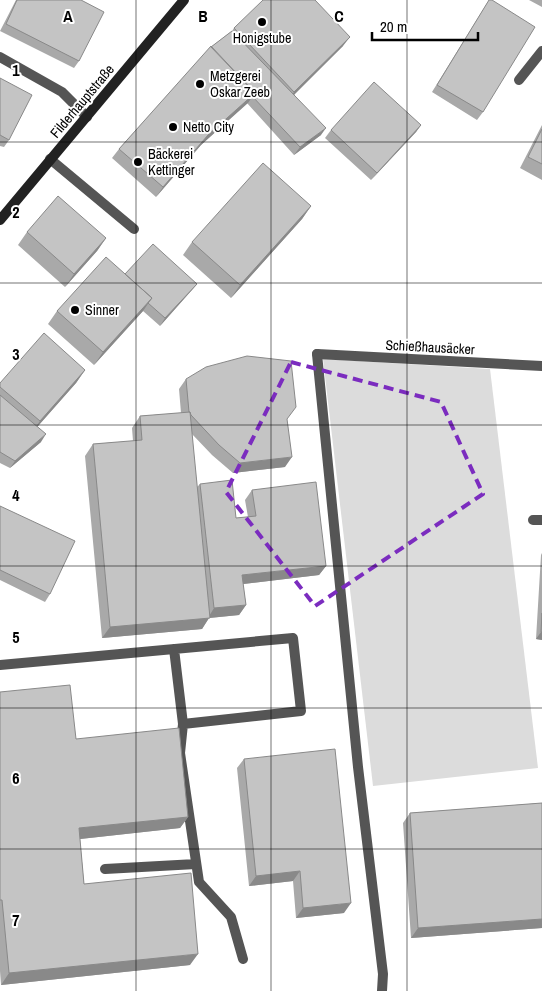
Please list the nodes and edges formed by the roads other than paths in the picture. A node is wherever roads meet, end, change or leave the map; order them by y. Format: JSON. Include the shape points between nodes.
{"nodes":[{"id":1,"x":184,"y":0,"type":"edge"},
{"id":2,"x":542,"y":51,"type":"edge"},
{"id":3,"x":0,"y":57,"type":"edge"},
{"id":4,"x":519,"y":80,"type":"dead end"},
{"id":5,"x":88,"y":117,"type":"junction"},
{"id":6,"x":50,"y":159,"type":"junction"},
{"id":7,"x":0,"y":220,"type":"edge"},
{"id":8,"x":134,"y":229,"type":"dead end"},
{"id":9,"x":542,"y":366,"type":"edge"},
{"id":10,"x":174,"y":650,"type":"junction"},
{"id":11,"x":0,"y":665,"type":"edge"},
{"id":12,"x":184,"y":724,"type":"junction"},
{"id":13,"x":196,"y":864,"type":"junction"},
{"id":14,"x":105,"y":869,"type":"dead end"},
{"id":15,"x":242,"y":959,"type":"dead end"},
{"id":16,"x":382,"y":991,"type":"edge"}],
"edges":[{"from":1,"to":5,"type":"main road","name":"Filderhauptstraße"},
{"from":2,"to":4,"type":"street"},
{"from":3,"to":5,"type":"street","via":[[62,92]]},
{"from":5,"to":6,"type":"main road","name":"Filderhauptstraße"},
{"from":6,"to":7,"type":"main road","name":"Filderhauptstraße"},
{"from":6,"to":8,"type":"street"},
{"from":9,"to":16,"type":"street","name":"Schießhausäcker","via":[[317,354],[358,767],[383,974]]},
{"from":10,"to":11,"type":"street"},
{"from":10,"to":12,"type":"street"},
{"from":10,"to":12,"type":"street","via":[[293,638],[301,711]]},
{"from":12,"to":13,"type":"street","via":[[180,753]]},
{"from":13,"to":14,"type":"street"},
{"from":13,"to":15,"type":"street","via":[[199,882],[231,916]]}]}
